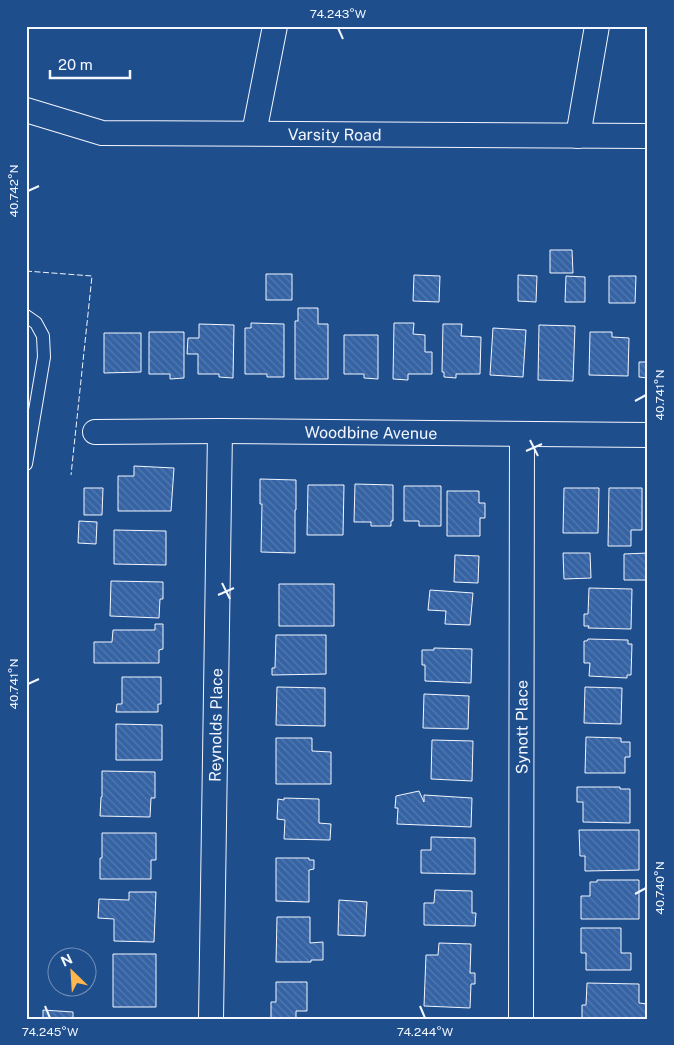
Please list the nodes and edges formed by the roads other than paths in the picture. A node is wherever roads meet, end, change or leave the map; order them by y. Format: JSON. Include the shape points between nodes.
{"nodes":[{"id":1,"x":275,"y":26,"type":"edge"},
{"id":2,"x":597,"y":26,"type":"edge"},
{"id":3,"x":26,"y":110,"type":"edge"},
{"id":4,"x":254,"y":133,"type":"junction"},
{"id":5,"x":578,"y":136,"type":"junction"},
{"id":6,"x":648,"y":136,"type":"edge"},
{"id":7,"x":26,"y":316,"type":"edge"},
{"id":8,"x":220,"y":431,"type":"junction"},
{"id":9,"x":95,"y":432,"type":"dead end"},
{"id":10,"x":522,"y":434,"type":"junction"},
{"id":11,"x":648,"y":435,"type":"edge"},
{"id":12,"x":26,"y":464,"type":"edge"},
{"id":13,"x":211,"y":1019,"type":"edge"},
{"id":14,"x":520,"y":1019,"type":"edge"}],
"edges":[{"from":1,"to":4,"type":"street"},
{"from":2,"to":5,"type":"street"},
{"from":3,"to":4,"type":"street","name":"Varsity Road","via":[[102,133]]},
{"from":4,"to":5,"type":"street","name":"Varsity Road"},
{"from":5,"to":6,"type":"street","name":"Varsity Road"},
{"from":7,"to":12,"type":"lane","via":[[43,336],[44,357]]},
{"from":8,"to":9,"type":"street","name":"Woodbine Avenue"},
{"from":8,"to":10,"type":"street","name":"Woodbine Avenue"},
{"from":8,"to":13,"type":"street","name":"Reynolds Place"},
{"from":10,"to":11,"type":"street","name":"Woodbine Avenue"},
{"from":10,"to":14,"type":"street","name":"Synott Place"}]}
